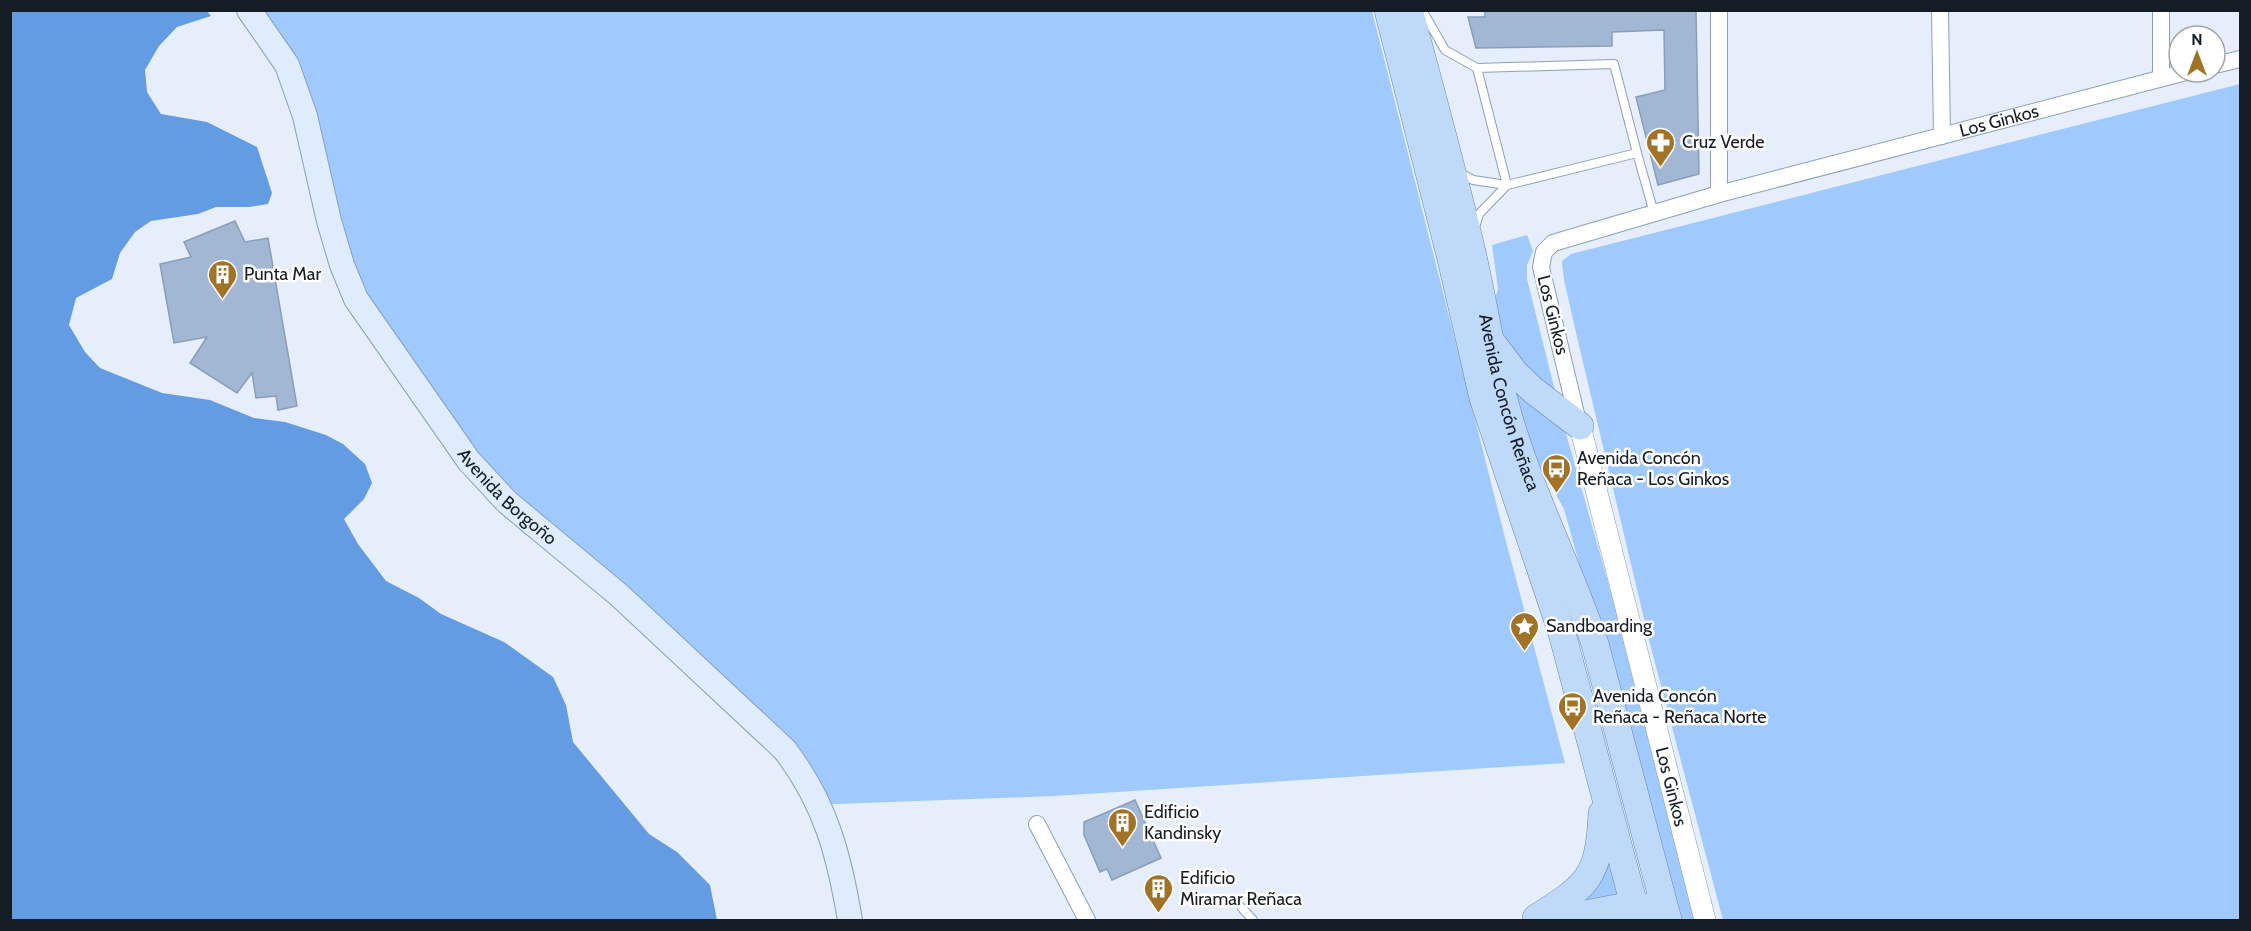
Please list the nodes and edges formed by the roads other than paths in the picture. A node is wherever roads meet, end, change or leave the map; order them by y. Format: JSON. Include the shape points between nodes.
{"nodes":[{"id":1,"x":249,"y":10,"type":"edge"},
{"id":2,"x":1388,"y":10,"type":"edge"},
{"id":3,"x":1409,"y":10,"type":"edge"},
{"id":4,"x":1422,"y":10,"type":"edge"},
{"id":5,"x":1719,"y":10,"type":"edge"},
{"id":6,"x":1940,"y":10,"type":"edge"},
{"id":7,"x":2161,"y":10,"type":"edge"},
{"id":8,"x":1477,"y":68,"type":"junction"},
{"id":9,"x":2167,"y":77,"type":"edge"},
{"id":10,"x":2161,"y":78,"type":"junction"},
{"id":11,"x":1942,"y":136,"type":"junction"},
{"id":12,"x":1636,"y":153,"type":"junction"},
{"id":13,"x":1438,"y":161,"type":"junction"},
{"id":14,"x":1506,"y":185,"type":"junction"},
{"id":15,"x":1719,"y":194,"type":"junction"},
{"id":16,"x":1654,"y":213,"type":"junction"},
{"id":17,"x":1472,"y":255,"type":"junction"},
{"id":18,"x":1488,"y":338,"type":"junction"},
{"id":19,"x":1580,"y":426,"type":"junction"},
{"id":20,"x":1603,"y":788,"type":"junction"},
{"id":21,"x":1037,"y":824,"type":"dead end"},
{"id":22,"x":1242,"y":908,"type":"dead end"},
{"id":23,"x":1652,"y":915,"type":"edge"},
{"id":24,"x":1533,"y":920,"type":"edge"},
{"id":25,"x":850,"y":921,"type":"edge"},
{"id":26,"x":1087,"y":921,"type":"edge"},
{"id":27,"x":1253,"y":921,"type":"edge"},
{"id":28,"x":1705,"y":921,"type":"edge"}],
"edges":[{"from":1,"to":25,"type":"main road","name":"Avenida Borgoño","via":[[287,65],[305,116],[329,222],[356,299],[469,461],[507,502],[619,595],[785,750],[805,777],[828,825]]},
{"from":2,"to":13,"type":"main road","name":"Avenida Concón Reñaca"},
{"from":3,"to":13,"type":"main road","name":"Avenida Concón Reñaca"},
{"from":4,"to":8,"type":"lane","via":[[1445,50]]},
{"from":5,"to":15,"type":"street"},
{"from":6,"to":11,"type":"street"},
{"from":7,"to":10,"type":"street"},
{"from":8,"to":12,"type":"lane","via":[[1614,64]]},
{"from":8,"to":14,"type":"lane"},
{"from":9,"to":10,"type":"street","name":"Los Ginkos"},
{"from":10,"to":11,"type":"street","name":"Los Ginkos"},
{"from":11,"to":15,"type":"street","name":"Los Ginkos"},
{"from":12,"to":14,"type":"lane"},
{"from":12,"to":16,"type":"lane"},
{"from":13,"to":14,"type":"lane","via":[[1473,180]]},
{"from":13,"to":17,"type":"main road","name":"Avenida Concón Reñaca"},
{"from":13,"to":20,"type":"main road","name":"Avenida Concón Reñaca","via":[[1483,398],[1562,633]]},
{"from":14,"to":17,"type":"lane","via":[[1479,214]]},
{"from":15,"to":16,"type":"street","name":"Los Ginkos"},
{"from":16,"to":19,"type":"street","name":"Los Ginkos","via":[[1553,243],[1541,259]]},
{"from":17,"to":18,"type":"main road","name":"Avenida Concón Reñaca"},
{"from":18,"to":19,"type":"main road","via":[[1515,373]]},
{"from":18,"to":23,"type":"main road","name":"Avenida Concón Reñaca","via":[[1529,476],[1594,644],[1632,786]]},
{"from":19,"to":28,"type":"street","name":"Los Ginkos"},
{"from":20,"to":23,"type":"main road","name":"Avenida Concón Reñaca"},
{"from":20,"to":24,"type":"main road","via":[[1600,851],[1595,863],[1575,893]]},
{"from":21,"to":26,"type":"street"},
{"from":22,"to":27,"type":"lane"},
{"from":23,"to":24,"type":"main road"}]}
